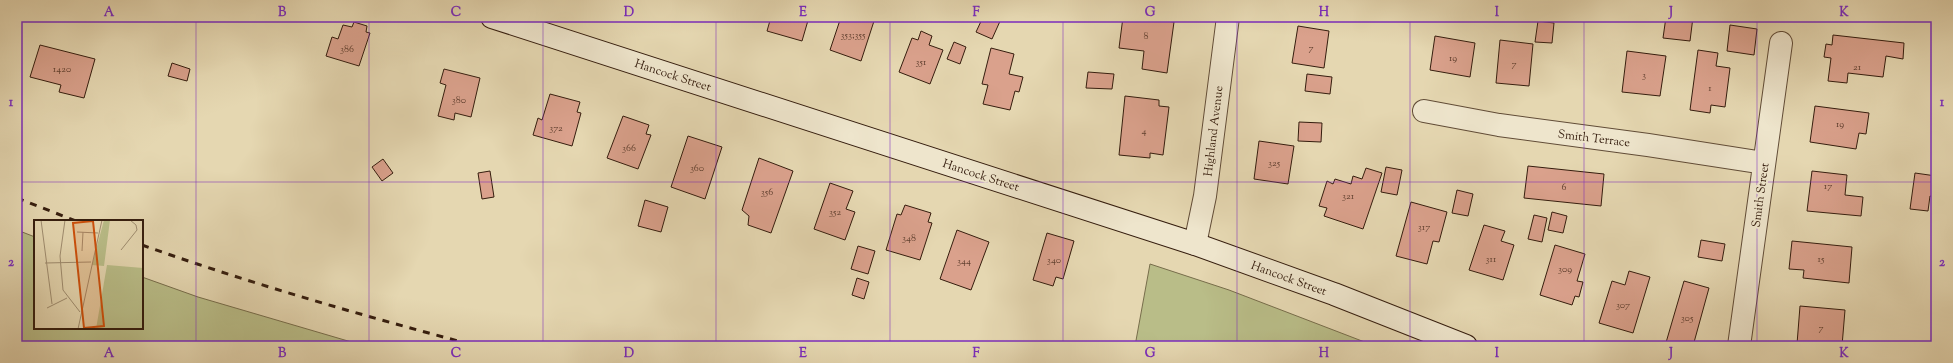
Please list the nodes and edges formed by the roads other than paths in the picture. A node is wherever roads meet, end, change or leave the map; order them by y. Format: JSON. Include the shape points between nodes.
{"nodes":[{"id":1,"x":492,"y":17,"type":"edge"},
{"id":2,"x":1228,"y":17,"type":"edge"},
{"id":3,"x":1781,"y":43,"type":"dead end"},
{"id":4,"x":1424,"y":111,"type":"dead end"},
{"id":5,"x":1764,"y":163,"type":"junction"},
{"id":6,"x":1195,"y":244,"type":"junction"},
{"id":7,"x":1466,"y":346,"type":"edge"},
{"id":8,"x":1739,"y":346,"type":"edge"}],
"edges":[{"from":1,"to":6,"type":"main road","name":"Hancock Street"},
{"from":2,"to":6,"type":"main road","name":"Highland Avenue","via":[[1205,196]]},
{"from":3,"to":5,"type":"main road","name":"Smith Street"},
{"from":4,"to":5,"type":"main road","name":"Smith Terrace","via":[[1498,126]]},
{"from":5,"to":8,"type":"main road","name":"Smith Street"},
{"from":6,"to":7,"type":"main road","name":"Hancock Street","via":[[1334,294]]}]}
